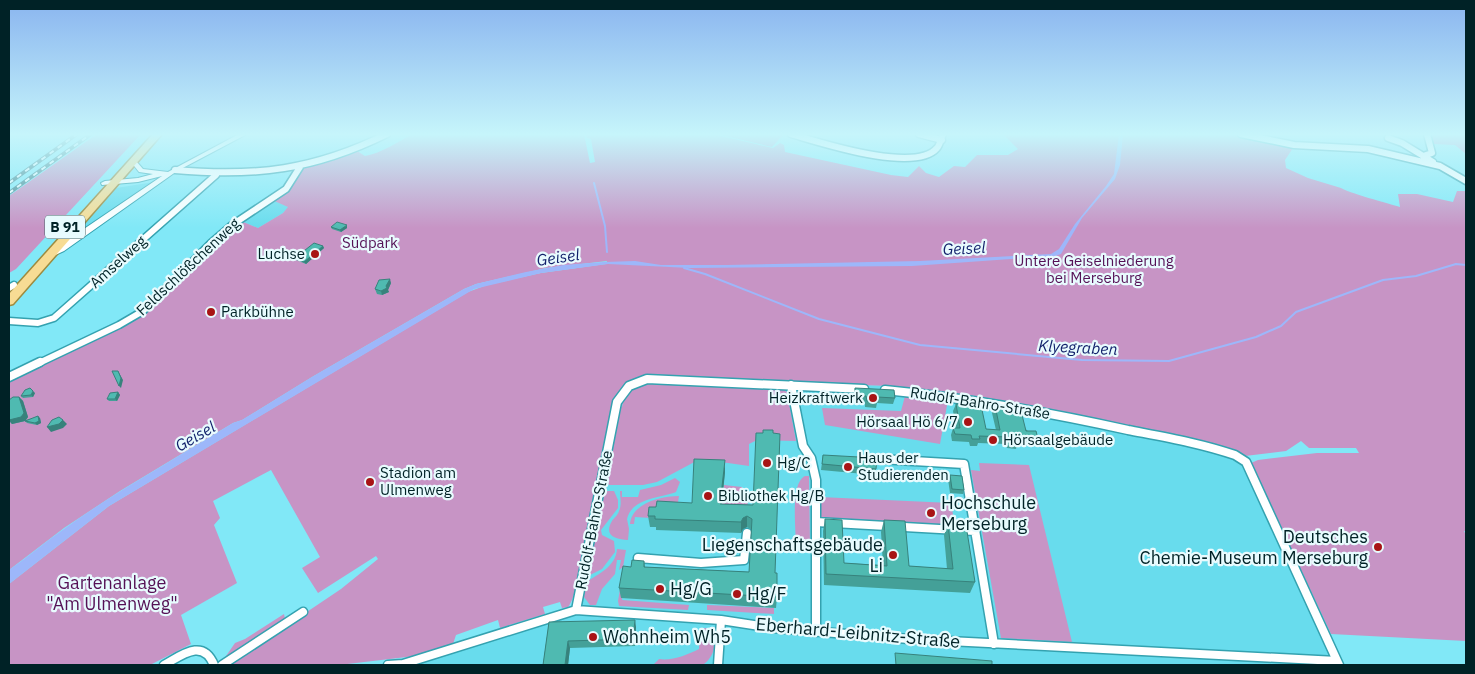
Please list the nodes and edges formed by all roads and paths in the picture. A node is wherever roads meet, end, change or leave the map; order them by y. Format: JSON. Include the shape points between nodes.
{"nodes":[{"id":1,"x":124,"y":165,"type":"edge"},
{"id":2,"x":130,"y":165,"type":"edge"},
{"id":3,"x":137,"y":165,"type":"edge"},
{"id":4,"x":184,"y":165,"type":"edge"},
{"id":5,"x":305,"y":165,"type":"edge"},
{"id":6,"x":1440,"y":166,"type":"edge"},
{"id":7,"x":300,"y":167,"type":"junction"},
{"id":8,"x":175,"y":170,"type":"junction"},
{"id":9,"x":216,"y":175,"type":"junction"},
{"id":10,"x":166,"y":176,"type":"junction"},
{"id":11,"x":1466,"y":181,"type":"edge"},
{"id":12,"x":108,"y":185,"type":"junction"},
{"id":13,"x":50,"y":254,"type":"junction"},
{"id":14,"x":10,"y":287,"type":"edge"},
{"id":15,"x":9,"y":301,"type":"edge"},
{"id":16,"x":9,"y":321,"type":"edge"},
{"id":17,"x":9,"y":377,"type":"edge"},
{"id":18,"x":791,"y":385,"type":"junction"},
{"id":19,"x":870,"y":389,"type":"edge"},
{"id":20,"x":880,"y":390,"type":"edge"},
{"id":21,"x":880,"y":459,"type":"dead end"},
{"id":22,"x":816,"y":522,"type":"junction"},
{"id":23,"x":975,"y":531,"type":"junction"},
{"id":24,"x":747,"y":533,"type":"dead end"},
{"id":25,"x":638,"y":558,"type":"edge"},
{"id":26,"x":576,"y":610,"type":"junction"},
{"id":27,"x":303,"y":612,"type":"dead end"},
{"id":28,"x":721,"y":620,"type":"junction"},
{"id":29,"x":816,"y":632,"type":"junction"},
{"id":30,"x":994,"y":644,"type":"junction"},
{"id":31,"x":1338,"y":663,"type":"edge"},
{"id":32,"x":164,"y":665,"type":"edge"},
{"id":33,"x":214,"y":665,"type":"edge"},
{"id":34,"x":222,"y":665,"type":"edge"},
{"id":35,"x":388,"y":665,"type":"edge"},
{"id":36,"x":718,"y":665,"type":"edge"}],
"edges":[{"from":1,"to":12,"type":"main road","number":"B 91"},
{"from":2,"to":12,"type":"main road","number":"B 91"},
{"from":3,"to":8,"type":"street","via":[[150,172]]},
{"from":4,"to":8,"type":"street"},
{"from":5,"to":7,"type":"street"},
{"from":6,"to":11,"type":"street"},
{"from":7,"to":9,"type":"street"},
{"from":7,"to":17,"type":"street","name":"Feldschlößchenweg","via":[[286,189],[232,225],[143,311]]},
{"from":8,"to":9,"type":"street"},
{"from":8,"to":10,"type":"street"},
{"from":8,"to":12,"type":"street"},
{"from":9,"to":16,"type":"street","name":"Amselweg","via":[[54,318],[37,323]]},
{"from":10,"to":12,"type":"street","via":[[138,184]]},
{"from":10,"to":13,"type":"street"},
{"from":12,"to":13,"type":"main road","number":"B 91"},
{"from":12,"to":14,"type":"main road","number":"B 91"},
{"from":13,"to":15,"type":"main road","number":"B 91"},
{"from":18,"to":19,"type":"street","name":"Rudolf-Bahro-Straße"},
{"from":18,"to":22,"type":"street","via":[[803,446],[811,458],[816,480]]},
{"from":18,"to":26,"type":"street","name":"Rudolf-Bahro-Straße","via":[[647,379],[629,385],[617,402]]},
{"from":20,"to":31,"type":"street","name":"Rudolf-Bahro-Straße","via":[[935,393],[977,400],[1235,455],[1246,462]]},
{"from":21,"to":23,"type":"street","via":[[964,464]]},
{"from":22,"to":23,"type":"street"},
{"from":22,"to":29,"type":"street"},
{"from":23,"to":30,"type":"street"},
{"from":24,"to":25,"type":"street","via":[[744,560],[701,562]]},
{"from":26,"to":28,"type":"street","name":"Eberhard-Leibnitz-Straße"},
{"from":26,"to":35,"type":"street","name":"Eberhard-Leibnitz-Straße","via":[[403,664]]},
{"from":27,"to":34,"type":"street"},
{"from":28,"to":29,"type":"street","name":"Eberhard-Leibnitz-Straße"},
{"from":28,"to":36,"type":"street"},
{"from":29,"to":30,"type":"street","name":"Eberhard-Leibnitz-Straße"},
{"from":30,"to":31,"type":"street","name":"Eberhard-Leibnitz-Straße"},
{"from":32,"to":33,"type":"street","via":[[197,650],[206,653]]}]}
